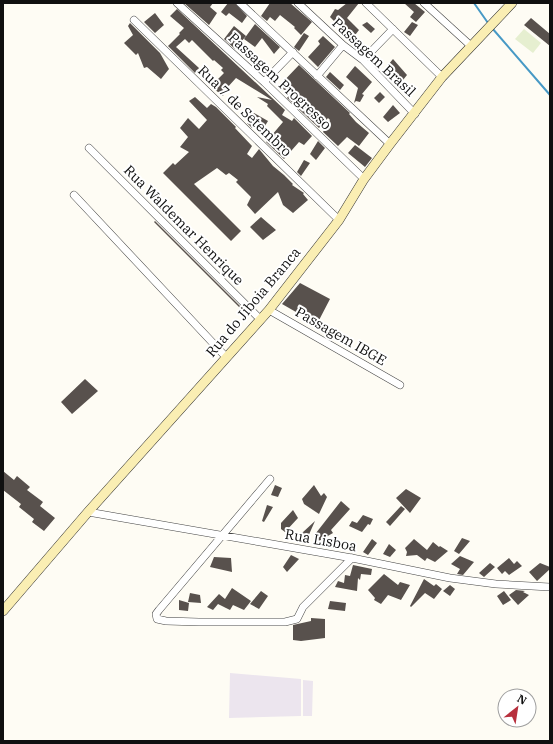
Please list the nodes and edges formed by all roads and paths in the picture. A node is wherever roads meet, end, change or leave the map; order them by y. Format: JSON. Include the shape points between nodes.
{"nodes":[{"id":1,"x":177,"y":3,"type":"edge"},
{"id":2,"x":240,"y":3,"type":"edge"},
{"id":3,"x":298,"y":3,"type":"edge"},
{"id":4,"x":366,"y":3,"type":"edge"},
{"id":5,"x":424,"y":3,"type":"edge"},
{"id":6,"x":512,"y":3,"type":"edge"},
{"id":7,"x":134,"y":20,"type":"dead end"},
{"id":8,"x":393,"y":30,"type":"junction"},
{"id":9,"x":343,"y":45,"type":"junction"},
{"id":10,"x":471,"y":46,"type":"junction"},
{"id":11,"x":293,"y":52,"type":"junction"},
{"id":12,"x":363,"y":60,"type":"junction"},
{"id":13,"x":317,"y":76,"type":"junction"},
{"id":14,"x":442,"y":77,"type":"junction"},
{"id":15,"x":264,"y":82,"type":"junction"},
{"id":16,"x":415,"y":114,"type":"junction"},
{"id":17,"x":390,"y":144,"type":"junction"},
{"id":18,"x":88,"y":148,"type":"dead end"},
{"id":19,"x":364,"y":179,"type":"junction"},
{"id":20,"x":74,"y":195,"type":"dead end"},
{"id":21,"x":339,"y":220,"type":"junction"},
{"id":22,"x":269,"y":310,"type":"junction"},
{"id":23,"x":260,"y":319,"type":"junction"},
{"id":24,"x":226,"y":357,"type":"junction"},
{"id":25,"x":400,"y":385,"type":"dead end"},
{"id":26,"x":270,"y":479,"type":"dead end"},
{"id":27,"x":88,"y":512,"type":"junction"},
{"id":28,"x":221,"y":536,"type":"junction"},
{"id":29,"x":352,"y":558,"type":"junction"},
{"id":30,"x":550,"y":587,"type":"edge"},
{"id":31,"x":3,"y":611,"type":"edge"}],
"edges":[{"from":1,"to":15,"type":"street","name":"Passagem Progresso"},
{"from":2,"to":11,"type":"street"},
{"from":3,"to":9,"type":"street","name":"Passagem Brasil"},
{"from":4,"to":8,"type":"street"},
{"from":5,"to":10,"type":"street"},
{"from":6,"to":10,"type":"main road","name":"Rua do Jiboia Branca"},
{"from":7,"to":21,"type":"street","name":"Rua 7 de Setembro"},
{"from":8,"to":12,"type":"street"},
{"from":8,"to":14,"type":"street"},
{"from":9,"to":12,"type":"street","name":"Passagem Brasil"},
{"from":9,"to":13,"type":"street"},
{"from":10,"to":14,"type":"main road","name":"Rua do Jiboia Branca"},
{"from":11,"to":13,"type":"street"},
{"from":11,"to":15,"type":"street"},
{"from":12,"to":16,"type":"street","name":"Passagem Brasil"},
{"from":13,"to":17,"type":"street"},
{"from":14,"to":16,"type":"main road","name":"Rua do Jiboia Branca"},
{"from":15,"to":19,"type":"street","name":"Passagem Progresso"},
{"from":16,"to":17,"type":"main road","name":"Rua do Jiboia Branca"},
{"from":17,"to":19,"type":"main road","name":"Rua do Jiboia Branca"},
{"from":18,"to":23,"type":"street","name":"Rua Waldemar Henrique"},
{"from":19,"to":21,"type":"main road","name":"Rua do Jiboia Branca"},
{"from":20,"to":24,"type":"street"},
{"from":21,"to":22,"type":"main road","name":"Rua do Jiboia Branca"},
{"from":22,"to":23,"type":"main road","name":"Rua do Jiboia Branca"},
{"from":22,"to":25,"type":"street","name":"Passagem IBGE"},
{"from":23,"to":24,"type":"main road","name":"Rua do Jiboia Branca"},
{"from":24,"to":27,"type":"main road","name":"Rua do Jiboia Branca"},
{"from":26,"to":28,"type":"street"},
{"from":27,"to":28,"type":"street","name":"Rua Lisboa"},
{"from":27,"to":31,"type":"main road","name":"Rua do Jiboia Branca"},
{"from":28,"to":29,"type":"street","name":"Rua Lisboa"},
{"from":28,"to":29,"type":"street","via":[[159,610],[157,619],[199,622],[297,620],[303,607]]},
{"from":29,"to":30,"type":"street","name":"Rua Lisboa","via":[[458,579]]}]}
